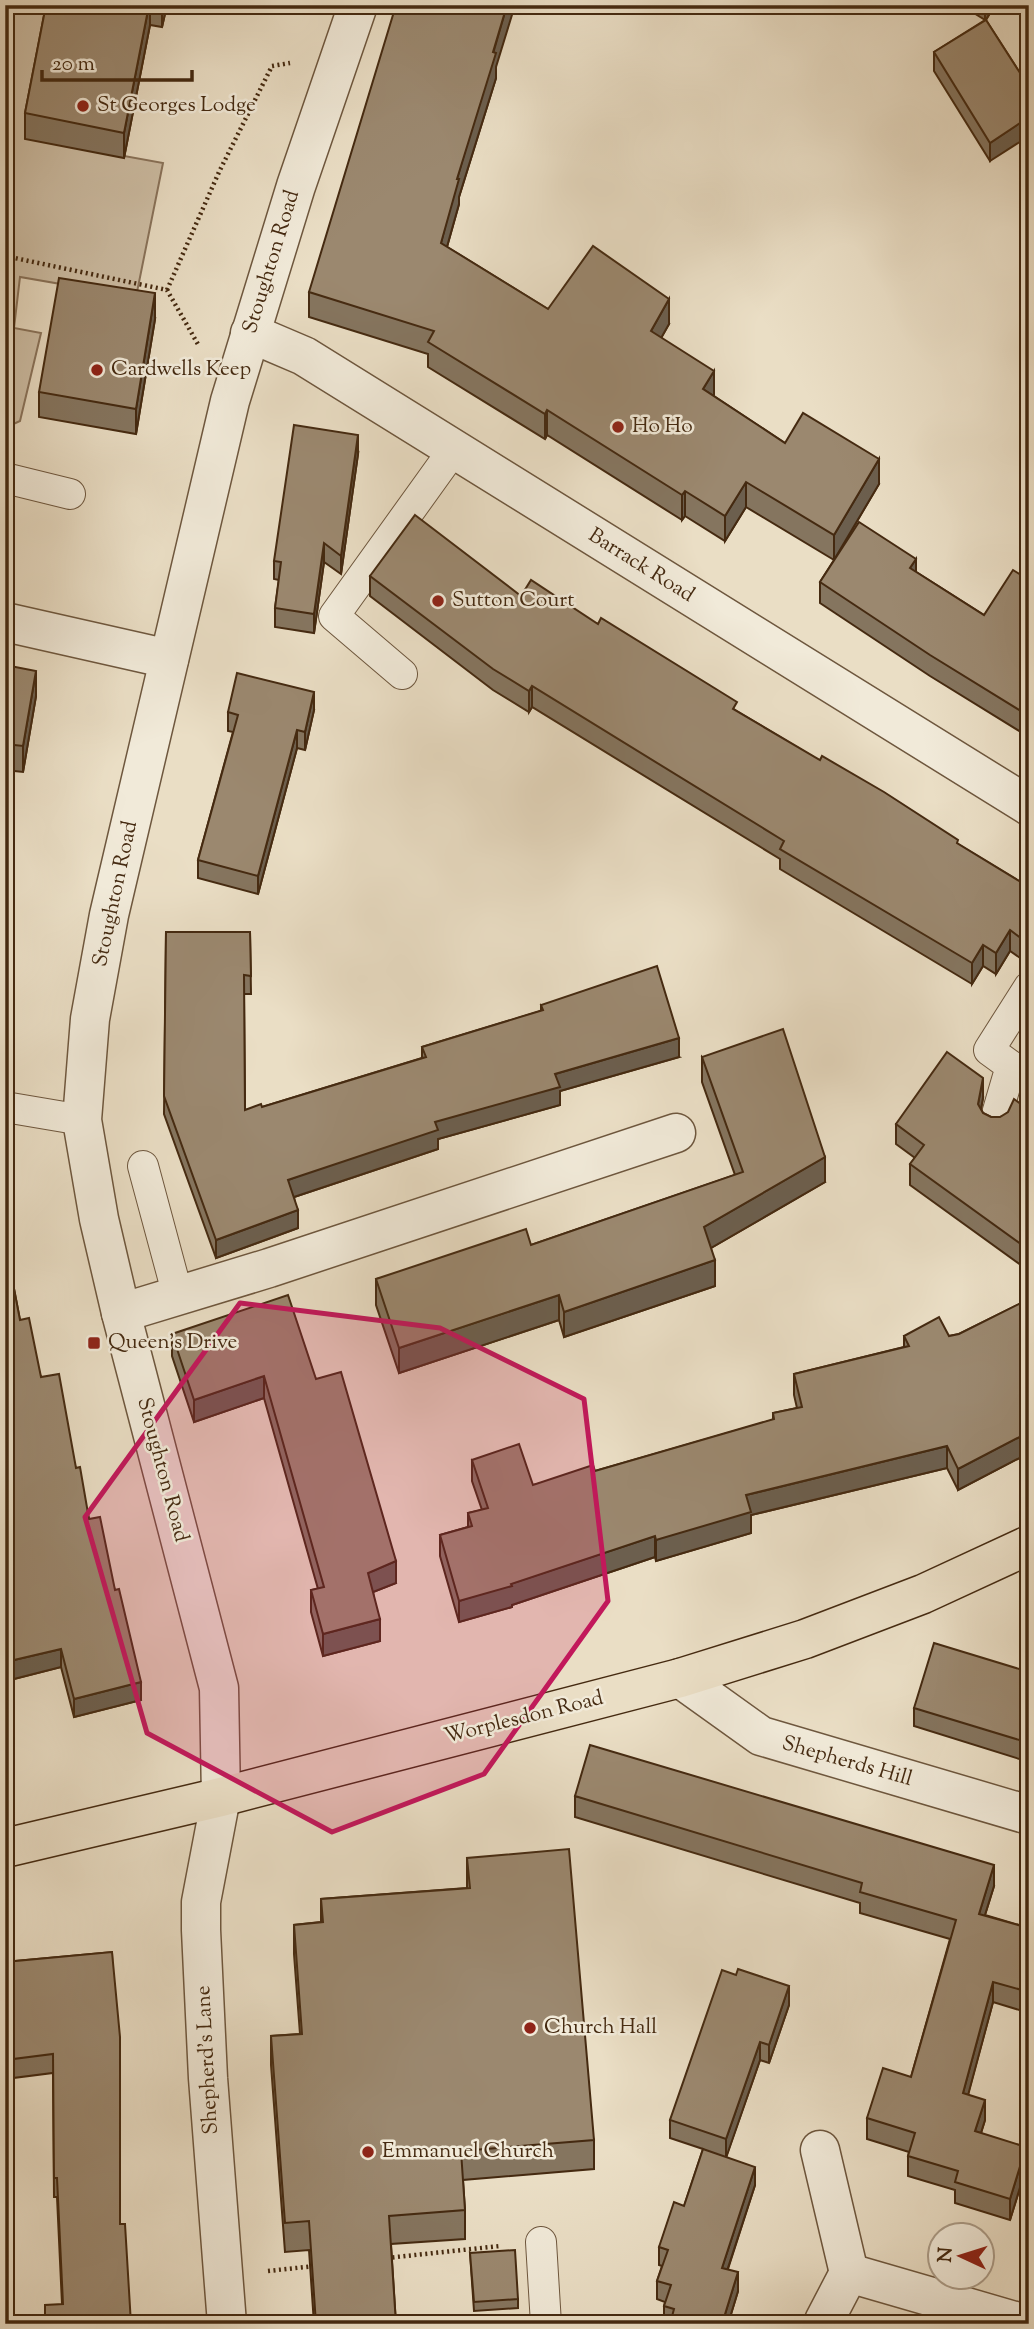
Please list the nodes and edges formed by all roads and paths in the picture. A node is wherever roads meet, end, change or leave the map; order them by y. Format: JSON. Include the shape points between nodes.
{"nodes":[{"id":1,"x":358,"y":5,"type":"edge"},
{"id":2,"x":342,"y":53,"type":"junction"},
{"id":3,"x":5,"y":200,"type":"edge"},
{"id":4,"x":5,"y":236,"type":"edge"},
{"id":5,"x":5,"y":256,"type":"edge"},
{"id":6,"x":250,"y":333,"type":"junction"},
{"id":7,"x":454,"y":449,"type":"junction"},
{"id":8,"x":5,"y":478,"type":"edge"},
{"id":9,"x":70,"y":494,"type":"dead end"},
{"id":10,"x":5,"y":622,"type":"edge"},
{"id":11,"x":169,"y":659,"type":"junction"},
{"id":12,"x":402,"y":674,"type":"dead end"},
{"id":13,"x":1029,"y":806,"type":"edge"},
{"id":14,"x":1029,"y":987,"type":"edge"},
{"id":15,"x":5,"y":1107,"type":"edge"},
{"id":16,"x":82,"y":1120,"type":"junction"},
{"id":17,"x":995,"y":1121,"type":"edge"},
{"id":18,"x":677,"y":1133,"type":"dead end"},
{"id":19,"x":143,"y":1166,"type":"dead end"},
{"id":20,"x":178,"y":1296,"type":"junction"},
{"id":21,"x":121,"y":1313,"type":"junction"},
{"id":22,"x":1029,"y":1545,"type":"edge"},
{"id":23,"x":680,"y":1678,"type":"junction"},
{"id":24,"x":220,"y":1797,"type":"junction"},
{"id":25,"x":1029,"y":1815,"type":"edge"},
{"id":26,"x":5,"y":1848,"type":"edge"},
{"id":27,"x":820,"y":2150,"type":"dead end"},
{"id":28,"x":541,"y":2242,"type":"joint"},
{"id":29,"x":375,"y":2260,"type":"edge"},
{"id":30,"x":319,"y":2266,"type":"edge"},
{"id":31,"x":849,"y":2273,"type":"junction"},
{"id":32,"x":222,"y":2276,"type":"junction"},
{"id":33,"x":824,"y":2321,"type":"dead end"},
{"id":34,"x":227,"y":2324,"type":"edge"},
{"id":35,"x":546,"y":2324,"type":"edge"},
{"id":36,"x":1025,"y":2324,"type":"edge"}],
"edges":[{"from":1,"to":2,"type":"street","name":"Stoughton Road"},
{"from":2,"to":5,"type":"path","via":[[272,66],[167,290]]},
{"from":2,"to":6,"type":"street","name":"Stoughton Road"},
{"from":3,"to":4,"type":"path","via":[[9,200]]},
{"from":6,"to":7,"type":"street","name":"Barrack Road","via":[[304,356]]},
{"from":6,"to":11,"type":"street","name":"Stoughton Road"},
{"from":7,"to":12,"type":"lane","via":[[334,616]]},
{"from":7,"to":13,"type":"street","name":"Barrack Road"},
{"from":8,"to":9,"type":"lane"},
{"from":10,"to":11,"type":"street"},
{"from":11,"to":16,"type":"street","name":"Stoughton Road","via":[[109,915],[90,1019]]},
{"from":14,"to":17,"type":"lane","via":[[989,1050],[1011,1066]]},
{"from":15,"to":16,"type":"lane"},
{"from":16,"to":21,"type":"street","name":"Stoughton Road"},
{"from":18,"to":20,"type":"street"},
{"from":19,"to":20,"type":"lane"},
{"from":20,"to":21,"type":"street"},
{"from":21,"to":24,"type":"street","name":"Stoughton Road","via":[[219,1688]]},
{"from":22,"to":23,"type":"main road","name":"Worplesdon Road","via":[[876,1612]]},
{"from":23,"to":24,"type":"main road","name":"Worplesdon Road"},
{"from":23,"to":25,"type":"street","name":"Shepherds Hill","via":[[761,1736]]},
{"from":24,"to":26,"type":"main road","name":"Worplesdon Road"},
{"from":24,"to":32,"type":"street","name":"Shepherd's Lane","via":[[201,1902],[201,1930]]},
{"from":27,"to":31,"type":"street"},
{"from":28,"to":29,"type":"path"},
{"from":28,"to":35,"type":"lane"},
{"from":30,"to":32,"type":"path"},
{"from":31,"to":33,"type":"street"},
{"from":31,"to":36,"type":"street"},
{"from":32,"to":34,"type":"street","name":"Shepherd's Lane"}]}
